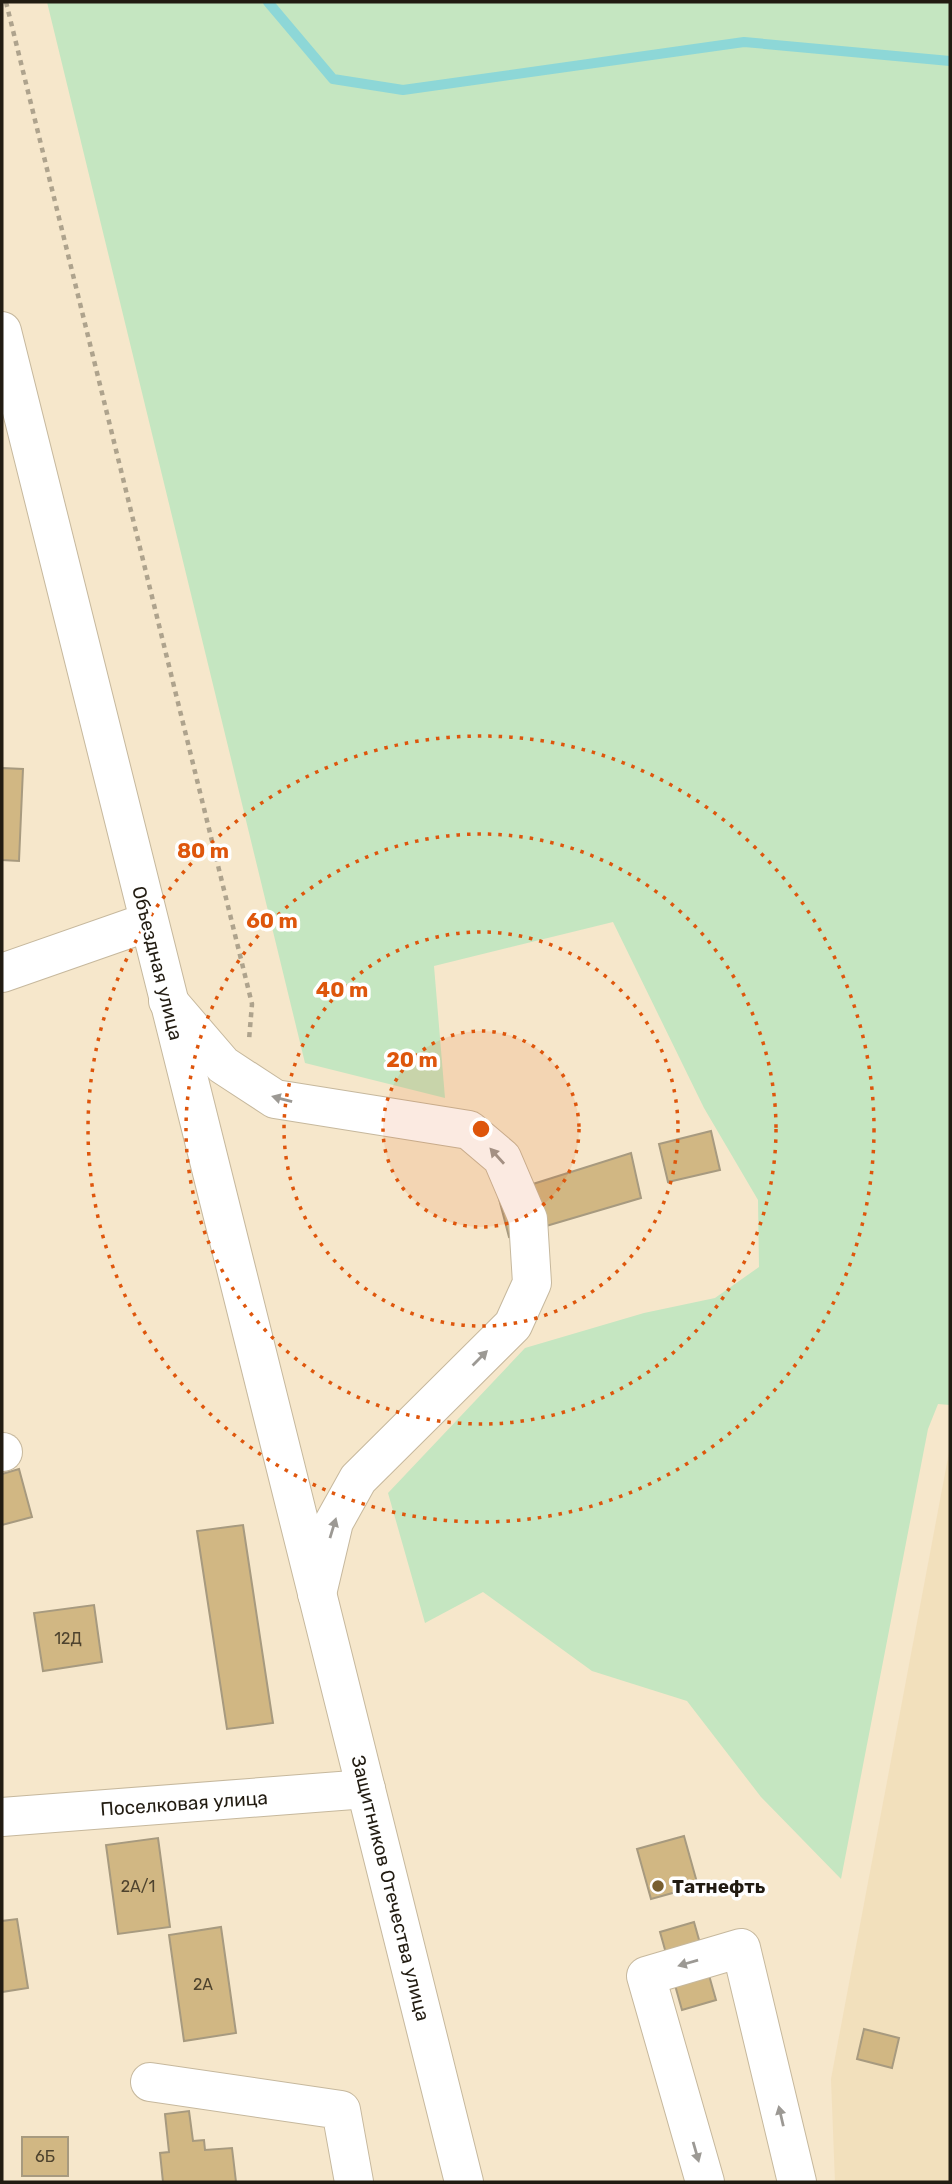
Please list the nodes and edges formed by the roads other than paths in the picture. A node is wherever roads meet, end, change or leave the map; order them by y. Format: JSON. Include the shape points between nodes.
{"nodes":[{"id":1,"x":2,"y":331,"type":"edge"},
{"id":2,"x":148,"y":922,"type":"junction"},
{"id":3,"x":19,"y":955,"type":"edge"},
{"id":4,"x":2,"y":972,"type":"edge"},
{"id":5,"x":168,"y":1001,"type":"junction"},
{"id":6,"x":317,"y":1594,"type":"junction"},
{"id":7,"x":366,"y":1788,"type":"junction"},
{"id":8,"x":2,"y":1817,"type":"edge"},
{"id":9,"x":150,"y":2082,"type":"dead end"},
{"id":10,"x":354,"y":2182,"type":"edge"},
{"id":11,"x":464,"y":2182,"type":"edge"},
{"id":12,"x":705,"y":2182,"type":"edge"},
{"id":13,"x":797,"y":2182,"type":"edge"}],
"edges":[{"from":1,"to":2,"type":"main road","name":"Объездная улица"},
{"from":2,"to":3,"type":"main road"},
{"from":2,"to":5,"type":"main road","name":"Объездная улица"},
{"from":3,"to":4,"type":"main road"},
{"from":5,"to":6,"type":"main road","name":"Объездная улица"},
{"from":6,"to":5,"type":"main road","one_way":true,"via":[[334,1522],[358,1479],[513,1325],[532,1283],[528,1219],[502,1158],[468,1130],[275,1099],[223,1065]]},
{"from":6,"to":7,"type":"main road","name":"Защитников Отечества улица"},
{"from":7,"to":8,"type":"main road","name":"Поселковая улица"},
{"from":7,"to":11,"type":"main road","name":"Защитников Отечества улица"},
{"from":9,"to":10,"type":"main road","via":[[341,2110]]},
{"from":13,"to":12,"type":"main road","one_way":true,"via":[[741,1948],[646,1976]]}]}
